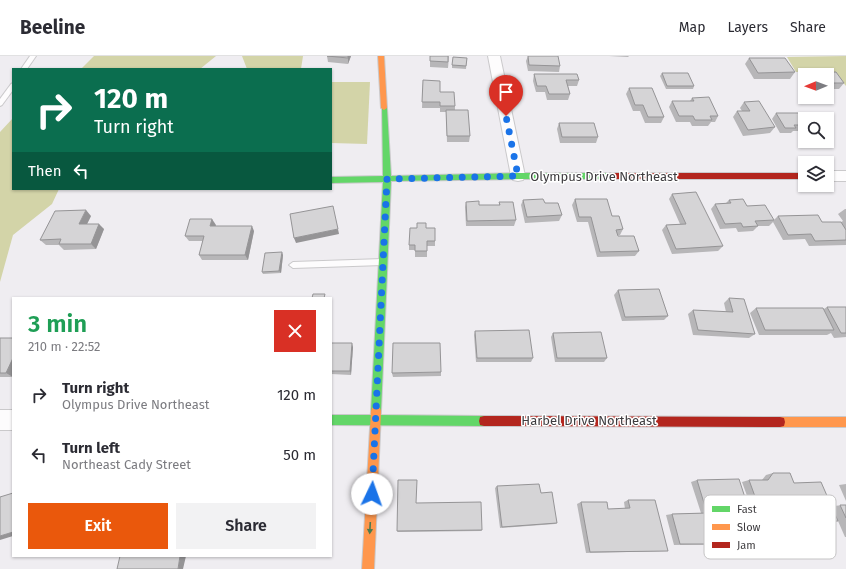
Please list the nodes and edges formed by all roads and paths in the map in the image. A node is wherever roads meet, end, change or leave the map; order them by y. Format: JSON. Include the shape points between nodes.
{"nodes":[{"id":1,"x":33,"y":56,"type":"edge"},
{"id":2,"x":381,"y":56,"type":"edge"},
{"id":3,"x":494,"y":56,"type":"edge"},
{"id":4,"x":25,"y":68,"type":"edge"},
{"id":5,"x":12,"y":86,"type":"edge"},
{"id":6,"x":0,"y":104,"type":"edge"},
{"id":7,"x":518,"y":176,"type":"junction"},
{"id":8,"x":798,"y":176,"type":"edge"},
{"id":9,"x":834,"y":176,"type":"edge"},
{"id":10,"x":846,"y":176,"type":"edge"},
{"id":11,"x":387,"y":179,"type":"junction"},
{"id":12,"x":332,"y":180,"type":"edge"},
{"id":13,"x":384,"y":262,"type":"junction"},
{"id":14,"x":293,"y":265,"type":"dead end"},
{"id":15,"x":0,"y":420,"type":"edge"},
{"id":16,"x":12,"y":420,"type":"edge"},
{"id":17,"x":332,"y":420,"type":"edge"},
{"id":18,"x":376,"y":420,"type":"junction"},
{"id":19,"x":846,"y":422,"type":"edge"},
{"id":20,"x":368,"y":569,"type":"edge"}],
"edges":[{"from":1,"to":4,"type":"lane"},
{"from":2,"to":11,"type":"street"},
{"from":3,"to":7,"type":"street"},
{"from":5,"to":6,"type":"lane"},
{"from":7,"to":8,"type":"street","name":"Olympus Drive Northeast"},
{"from":7,"to":11,"type":"street","name":"Olympus Drive Northeast"},
{"from":9,"to":10,"type":"street"},
{"from":11,"to":12,"type":"street","name":"Olympus Drive Northeast"},
{"from":11,"to":13,"type":"street"},
{"from":13,"to":14,"type":"lane"},
{"from":13,"to":18,"type":"street"},
{"from":15,"to":16,"type":"street"},
{"from":17,"to":18,"type":"street","name":"Harbel Drive Northeast"},
{"from":18,"to":19,"type":"street","name":"Harbel Drive Northeast"},
{"from":18,"to":20,"type":"street","one_way":true}]}
